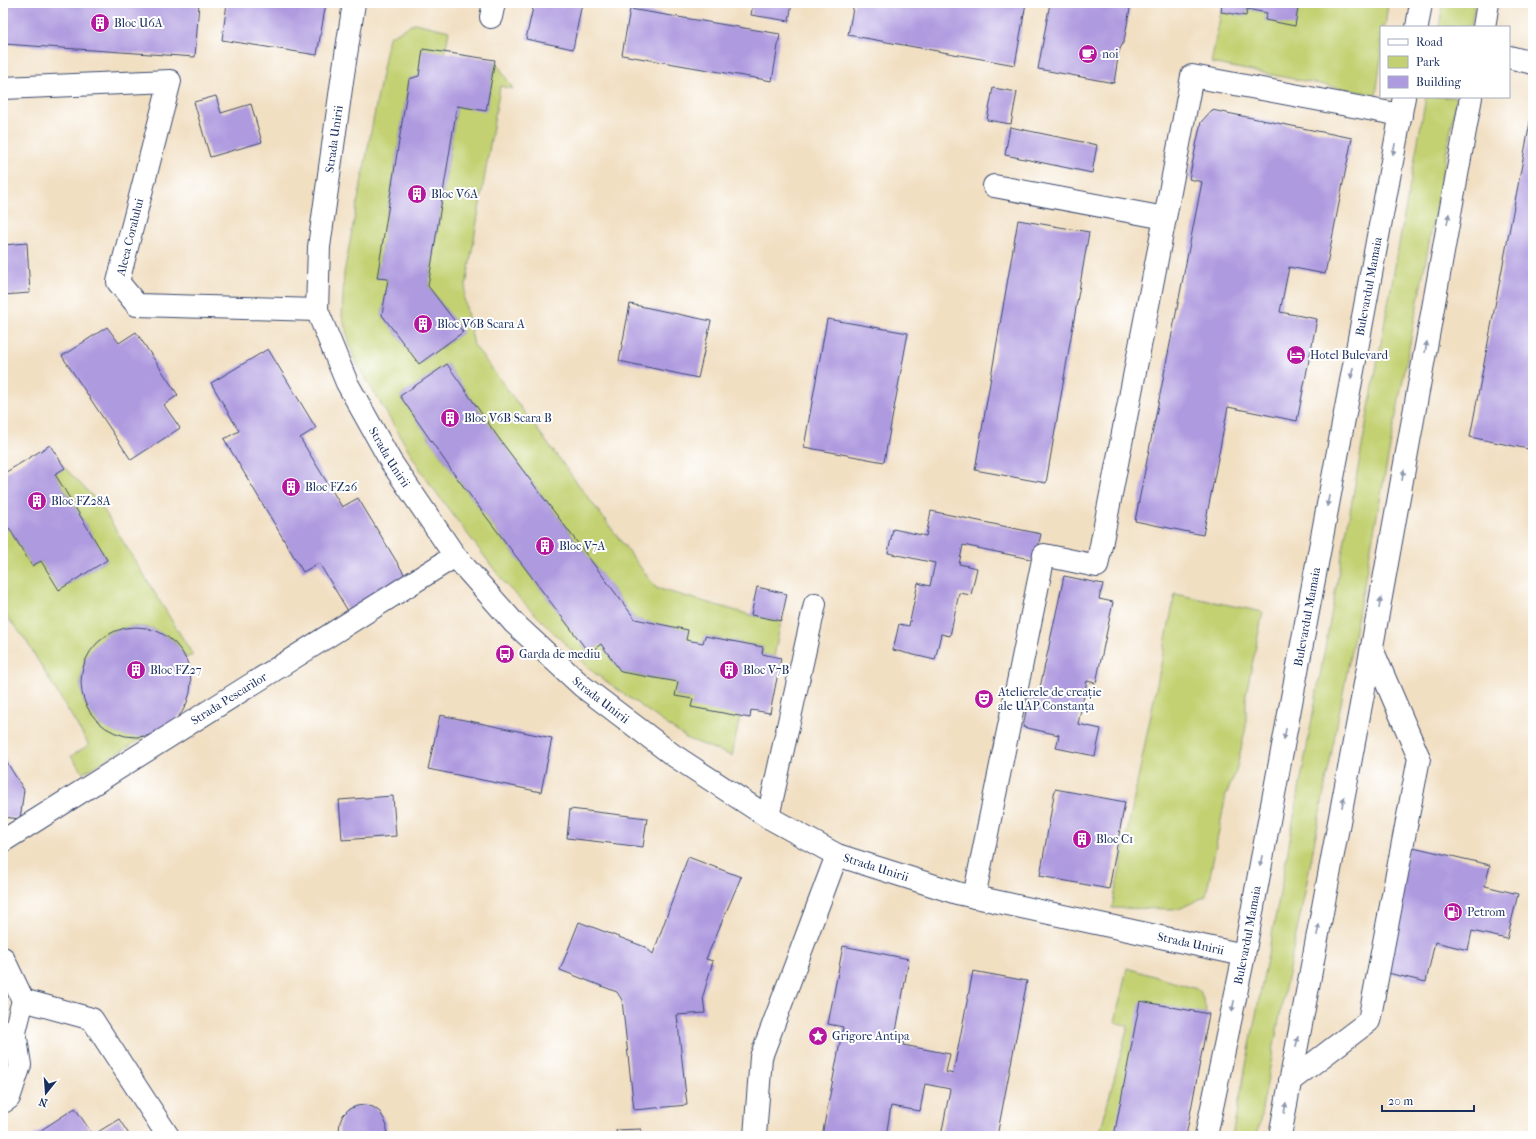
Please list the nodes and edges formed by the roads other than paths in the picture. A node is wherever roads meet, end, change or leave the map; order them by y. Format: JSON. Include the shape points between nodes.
{"nodes":[{"id":1,"x":354,"y":3,"type":"edge"},
{"id":2,"x":1421,"y":3,"type":"edge"},
{"id":3,"x":1488,"y":3,"type":"edge"},
{"id":4,"x":1417,"y":26,"type":"edge"},
{"id":5,"x":1484,"y":26,"type":"edge"},
{"id":6,"x":1510,"y":58,"type":"edge"},
{"id":7,"x":1533,"y":63,"type":"edge"},
{"id":8,"x":3,"y":88,"type":"edge"},
{"id":9,"x":1470,"y":98,"type":"edge"},
{"id":10,"x":1402,"y":106,"type":"edge"},
{"id":11,"x":994,"y":186,"type":"dead end"},
{"id":12,"x":1165,"y":218,"type":"junction"},
{"id":13,"x":317,"y":310,"type":"junction"},
{"id":14,"x":455,"y":556,"type":"junction"},
{"id":15,"x":815,"y":604,"type":"dead end"},
{"id":16,"x":1372,"y":649,"type":"junction"},
{"id":17,"x":768,"y":817,"type":"junction"},
{"id":18,"x":3,"y":841,"type":"edge"},
{"id":19,"x":837,"y":855,"type":"junction"},
{"id":20,"x":974,"y":897,"type":"junction"},
{"id":21,"x":1244,"y":955,"type":"junction"},
{"id":22,"x":3,"y":958,"type":"edge"},
{"id":23,"x":23,"y":1000,"type":"junction"},
{"id":24,"x":1290,"y":1080,"type":"junction"},
{"id":25,"x":3,"y":1102,"type":"edge"},
{"id":26,"x":168,"y":1136,"type":"edge"},
{"id":27,"x":755,"y":1136,"type":"edge"},
{"id":28,"x":1206,"y":1136,"type":"edge"},
{"id":29,"x":1280,"y":1136,"type":"edge"}],
"edges":[{"from":1,"to":13,"type":"street","name":"Strada Unirii","via":[[319,247]]},
{"from":2,"to":4,"type":"street"},
{"from":3,"to":5,"type":"street"},
{"from":6,"to":7,"type":"street"},
{"from":8,"to":13,"type":"street","name":"Aleea Coralului","via":[[170,81],[118,282],[137,305]]},
{"from":16,"to":9,"type":"street","one_way":true},
{"from":10,"to":12,"type":"street","via":[[1192,76]]},
{"from":10,"to":21,"type":"street","name":"Bulevardul Mamaia","one_way":true},
{"from":11,"to":12,"type":"street"},
{"from":12,"to":20,"type":"street","via":[[1096,566],[1044,555]]},
{"from":13,"to":14,"type":"street","name":"Strada Unirii","via":[[346,383],[391,462]]},
{"from":14,"to":17,"type":"street","name":"Strada Unirii","via":[[514,623],[582,686],[673,755]]},
{"from":14,"to":18,"type":"street","name":"Strada Pescarilor"},
{"from":15,"to":17,"type":"street"},
{"from":24,"to":16,"type":"street","one_way":true},
{"from":16,"to":24,"type":"street","via":[[1419,758],[1369,1021]]},
{"from":17,"to":19,"type":"street","name":"Strada Unirii"},
{"from":19,"to":20,"type":"street","name":"Strada Unirii"},
{"from":19,"to":27,"type":"street","via":[[761,1057]]},
{"from":20,"to":21,"type":"street","name":"Strada Unirii"},
{"from":21,"to":28,"type":"street","name":"Bulevardul Mamaia","one_way":true},
{"from":22,"to":23,"type":"street"},
{"from":23,"to":25,"type":"street","via":[[15,1032],[20,1065],[9,1098]]},
{"from":23,"to":26,"type":"street","via":[[92,1020]]},
{"from":29,"to":24,"type":"street","one_way":true}]}
